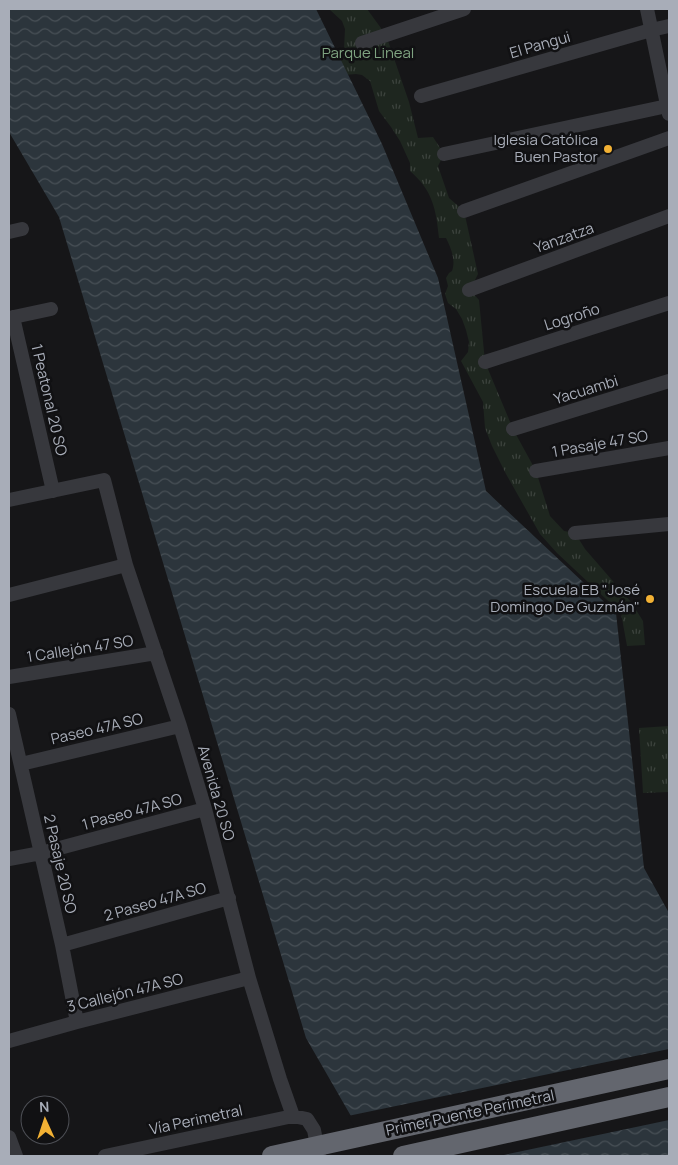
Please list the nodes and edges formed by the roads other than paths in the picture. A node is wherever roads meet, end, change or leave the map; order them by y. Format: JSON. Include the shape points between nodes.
{"nodes":[{"id":1,"x":464,"y":9,"type":"edge"},
{"id":2,"x":647,"y":9,"type":"edge"},
{"id":3,"x":669,"y":26,"type":"edge"},
{"id":4,"x":651,"y":30,"type":"junction"},
{"id":5,"x":362,"y":43,"type":"dead end"},
{"id":6,"x":420,"y":96,"type":"dead end"},
{"id":7,"x":668,"y":110,"type":"edge"},
{"id":8,"x":669,"y":138,"type":"edge"},
{"id":9,"x":444,"y":154,"type":"dead end"},
{"id":10,"x":464,"y":211,"type":"dead end"},
{"id":11,"x":669,"y":216,"type":"edge"},
{"id":12,"x":469,"y":290,"type":"dead end"},
{"id":13,"x":669,"y":303,"type":"edge"},
{"id":14,"x":51,"y":309,"type":"dead end"},
{"id":15,"x":11,"y":318,"type":"edge"},
{"id":16,"x":485,"y":362,"type":"dead end"},
{"id":17,"x":669,"y":381,"type":"edge"},
{"id":18,"x":513,"y":429,"type":"dead end"},
{"id":19,"x":669,"y":448,"type":"edge"},
{"id":20,"x":536,"y":471,"type":"dead end"},
{"id":21,"x":53,"y":491,"type":"junction"},
{"id":22,"x":9,"y":500,"type":"edge"},
{"id":23,"x":669,"y":524,"type":"edge"},
{"id":24,"x":575,"y":532,"type":"dead end"},
{"id":25,"x":126,"y":565,"type":"junction"},
{"id":26,"x":9,"y":595,"type":"edge"},
{"id":27,"x":156,"y":653,"type":"junction"},
{"id":28,"x":9,"y":677,"type":"edge"},
{"id":29,"x":9,"y":714,"type":"edge"},
{"id":30,"x":180,"y":726,"type":"junction"},
{"id":31,"x":21,"y":764,"type":"junction"},
{"id":32,"x":204,"y":810,"type":"junction"},
{"id":33,"x":41,"y":854,"type":"junction"},
{"id":34,"x":9,"y":859,"type":"edge"},
{"id":35,"x":228,"y":898,"type":"junction"},
{"id":36,"x":62,"y":945,"type":"junction"},
{"id":37,"x":249,"y":978,"type":"junction"},
{"id":38,"x":76,"y":1022,"type":"junction"},
{"id":39,"x":9,"y":1041,"type":"edge"},
{"id":40,"x":669,"y":1069,"type":"edge"},
{"id":41,"x":669,"y":1097,"type":"edge"},
{"id":42,"x":293,"y":1116,"type":"junction"},
{"id":43,"x":9,"y":1137,"type":"edge"},
{"id":44,"x":16,"y":1156,"type":"edge"},
{"id":45,"x":105,"y":1156,"type":"edge"},
{"id":46,"x":272,"y":1156,"type":"edge"},
{"id":47,"x":319,"y":1156,"type":"edge"},
{"id":48,"x":403,"y":1156,"type":"edge"}],
"edges":[{"from":1,"to":5,"type":"street"},
{"from":2,"to":4,"type":"street"},
{"from":3,"to":4,"type":"street","name":"El Pangui"},
{"from":4,"to":6,"type":"street","name":"El Pangui"},
{"from":4,"to":7,"type":"street"},
{"from":7,"to":9,"type":"street"},
{"from":8,"to":10,"type":"street"},
{"from":11,"to":12,"type":"street","name":"Yanzatza"},
{"from":13,"to":16,"type":"street","name":"Logroño"},
{"from":14,"to":15,"type":"street"},
{"from":15,"to":21,"type":"street","name":"1 Peatonal 20 SO"},
{"from":17,"to":18,"type":"street","name":"Yacuambi"},
{"from":19,"to":20,"type":"street","name":"1 Pasaje 47 SO"},
{"from":21,"to":22,"type":"street"},
{"from":21,"to":25,"type":"street","name":"Avenida 20 SO","via":[[104,480]]},
{"from":23,"to":24,"type":"street"},
{"from":25,"to":26,"type":"street"},
{"from":25,"to":27,"type":"street","name":"Avenida 20 SO"},
{"from":27,"to":28,"type":"street","name":"1 Callejón 47 SO"},
{"from":27,"to":30,"type":"street","name":"Avenida 20 SO"},
{"from":29,"to":31,"type":"street","name":"2 Pasaje 20 SO"},
{"from":30,"to":31,"type":"street","name":"Paseo 47A SO"},
{"from":30,"to":32,"type":"street","name":"Avenida 20 SO"},
{"from":31,"to":33,"type":"street","name":"2 Pasaje 20 SO"},
{"from":32,"to":33,"type":"street","name":"1 Paseo 47A SO"},
{"from":32,"to":35,"type":"street","name":"Avenida 20 SO"},
{"from":33,"to":34,"type":"street","name":"1 Paseo 47A SO"},
{"from":33,"to":36,"type":"street","name":"2 Pasaje 20 SO"},
{"from":35,"to":36,"type":"street","name":"2 Paseo 47A SO"},
{"from":35,"to":37,"type":"street","name":"Avenida 20 SO"},
{"from":36,"to":38,"type":"street","name":"2 Pasaje 20 SO"},
{"from":37,"to":38,"type":"street","name":"3 Callejón 47A SO"},
{"from":37,"to":42,"type":"street","name":"Avenida 20 SO"},
{"from":38,"to":39,"type":"street","name":"3 Callejón 47A SO"},
{"from":40,"to":46,"type":"highway","name":"Primer Puente Perimetral","bridge":true},
{"from":41,"to":48,"type":"highway","name":"Primer Puente Perimetral"},
{"from":42,"to":45,"type":"street","name":"Vía Perimetral"},
{"from":42,"to":47,"type":"street","via":[[307,1119],[314,1130]]},
{"from":43,"to":44,"type":"street"}]}
